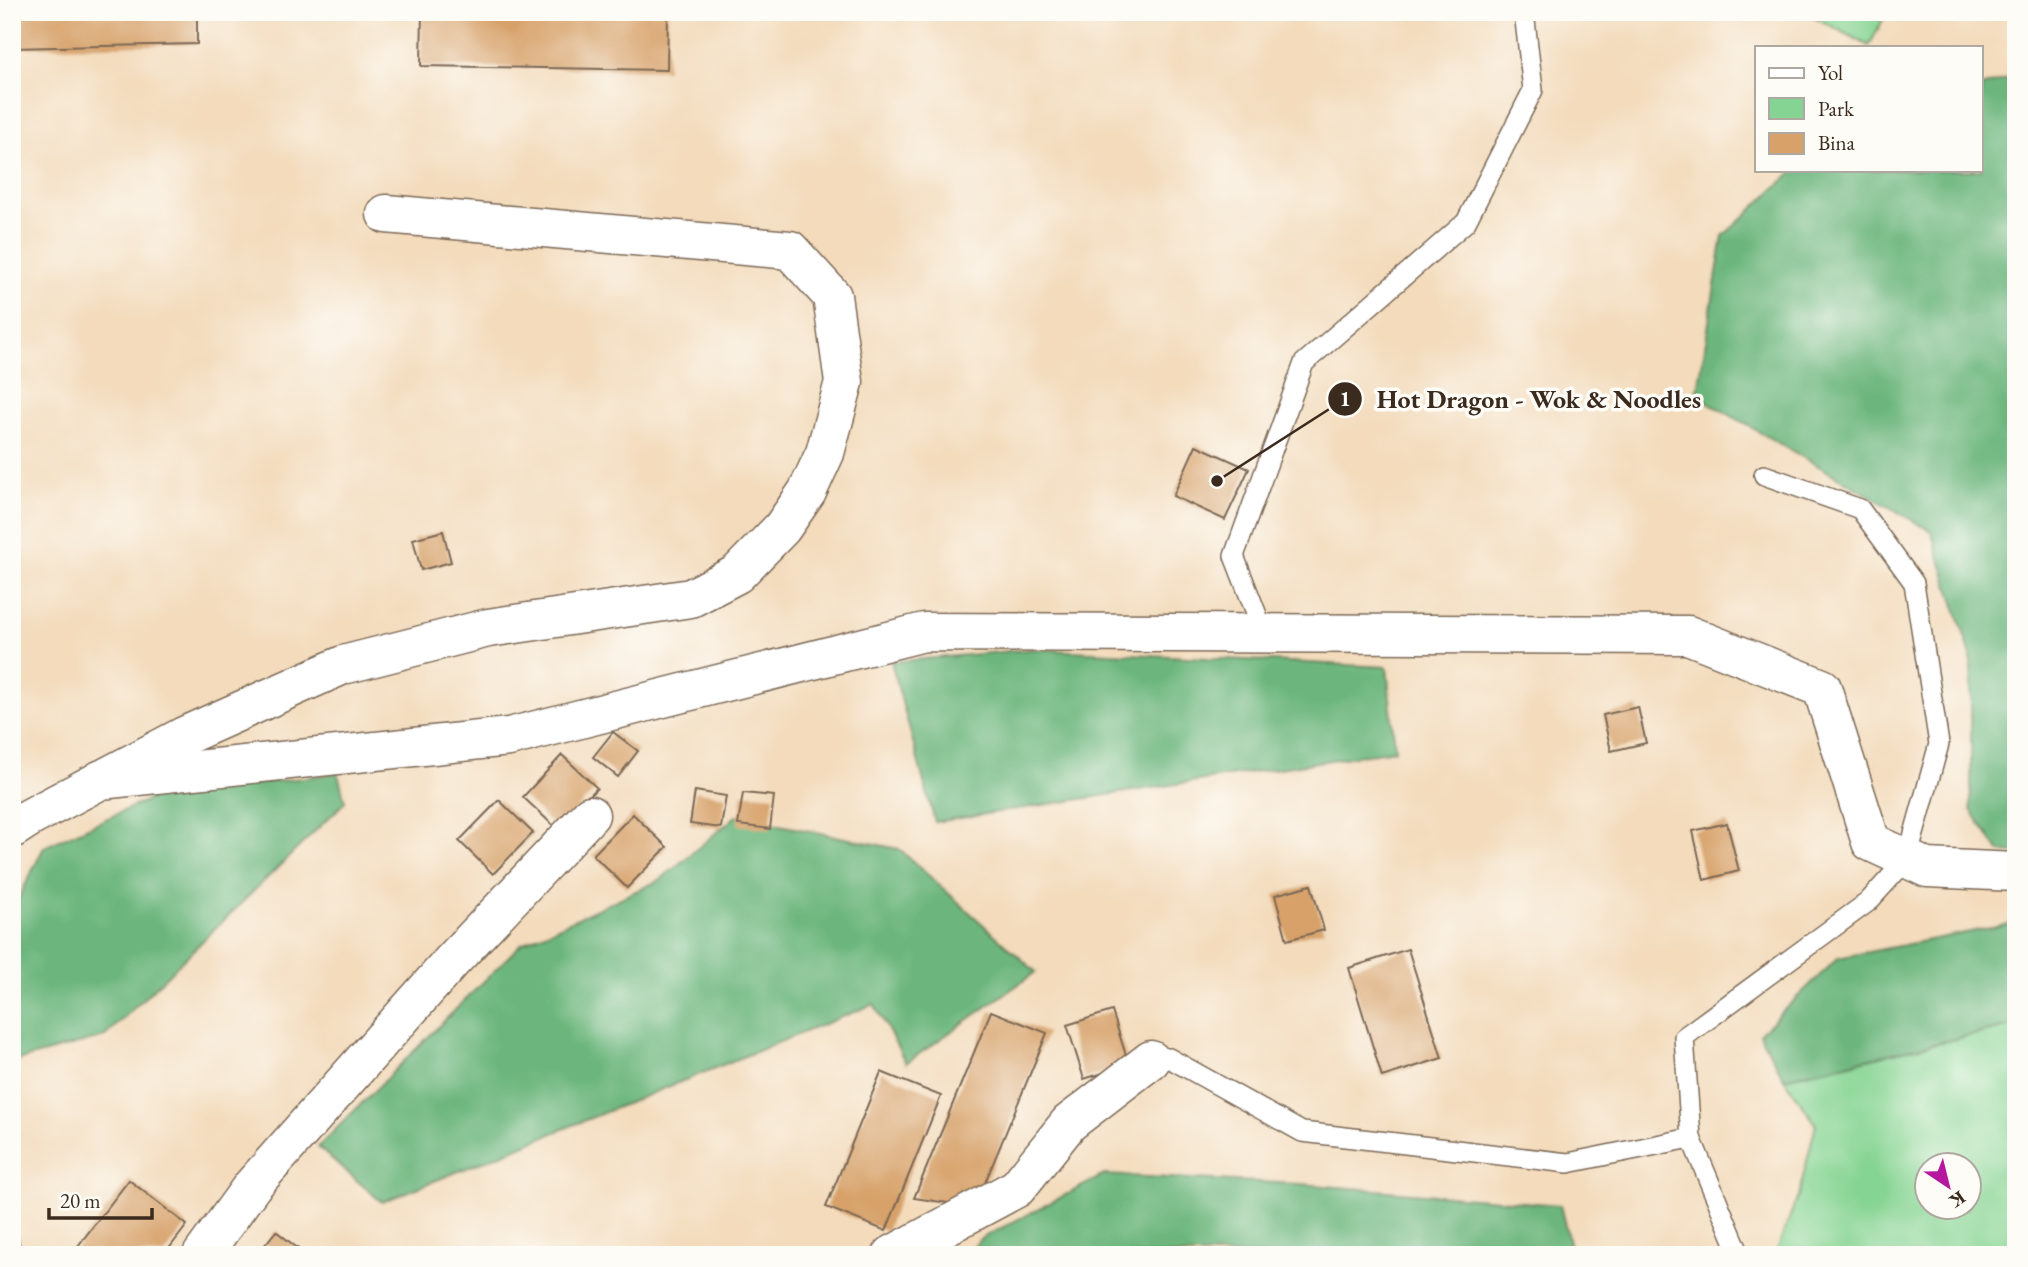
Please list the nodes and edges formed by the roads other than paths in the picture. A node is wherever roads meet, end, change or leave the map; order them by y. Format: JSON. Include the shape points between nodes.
{"nodes":[{"id":1,"x":1524,"y":12,"type":"edge"},
{"id":2,"x":386,"y":214,"type":"dead end"},
{"id":3,"x":1764,"y":475,"type":"dead end"},
{"id":4,"x":1264,"y":633,"type":"junction"},
{"id":5,"x":100,"y":780,"type":"junction"},
{"id":6,"x":590,"y":815,"type":"dead end"},
{"id":7,"x":12,"y":830,"type":"edge"},
{"id":8,"x":1907,"y":859,"type":"junction"},
{"id":9,"x":2016,"y":872,"type":"edge"},
{"id":10,"x":1151,"y":1059,"type":"joint"},
{"id":11,"x":1691,"y":1138,"type":"junction"},
{"id":12,"x":202,"y":1255,"type":"edge"},
{"id":13,"x":892,"y":1255,"type":"edge"},
{"id":14,"x":1740,"y":1255,"type":"edge"}],
"edges":[{"from":1,"to":4,"type":"lane","via":[[1533,90],[1466,222],[1304,363],[1234,556]]},
{"from":2,"to":5,"type":"street","via":[[790,250],[832,296],[844,382],[825,453],[807,492],[782,528],[737,574],[691,598],[488,628],[343,665],[184,736]]},
{"from":3,"to":8,"type":"lane","via":[[1860,509],[1914,583],[1939,744]]},
{"from":4,"to":5,"type":"street","via":[[924,632],[509,737]]},
{"from":4,"to":8,"type":"street","via":[[1688,635],[1822,688],[1871,842]]},
{"from":5,"to":7,"type":"street"},
{"from":6,"to":12,"type":"street","via":[[252,1186]]},
{"from":8,"to":9,"type":"street","via":[[1927,868]]},
{"from":8,"to":11,"type":"lane","via":[[1868,902],[1684,1037]]},
{"from":10,"to":11,"type":"lane","via":[[1170,1058],[1302,1132],[1569,1163]]},
{"from":10,"to":13,"type":"street","via":[[1069,1124],[1017,1188]]},
{"from":11,"to":14,"type":"lane"}]}
